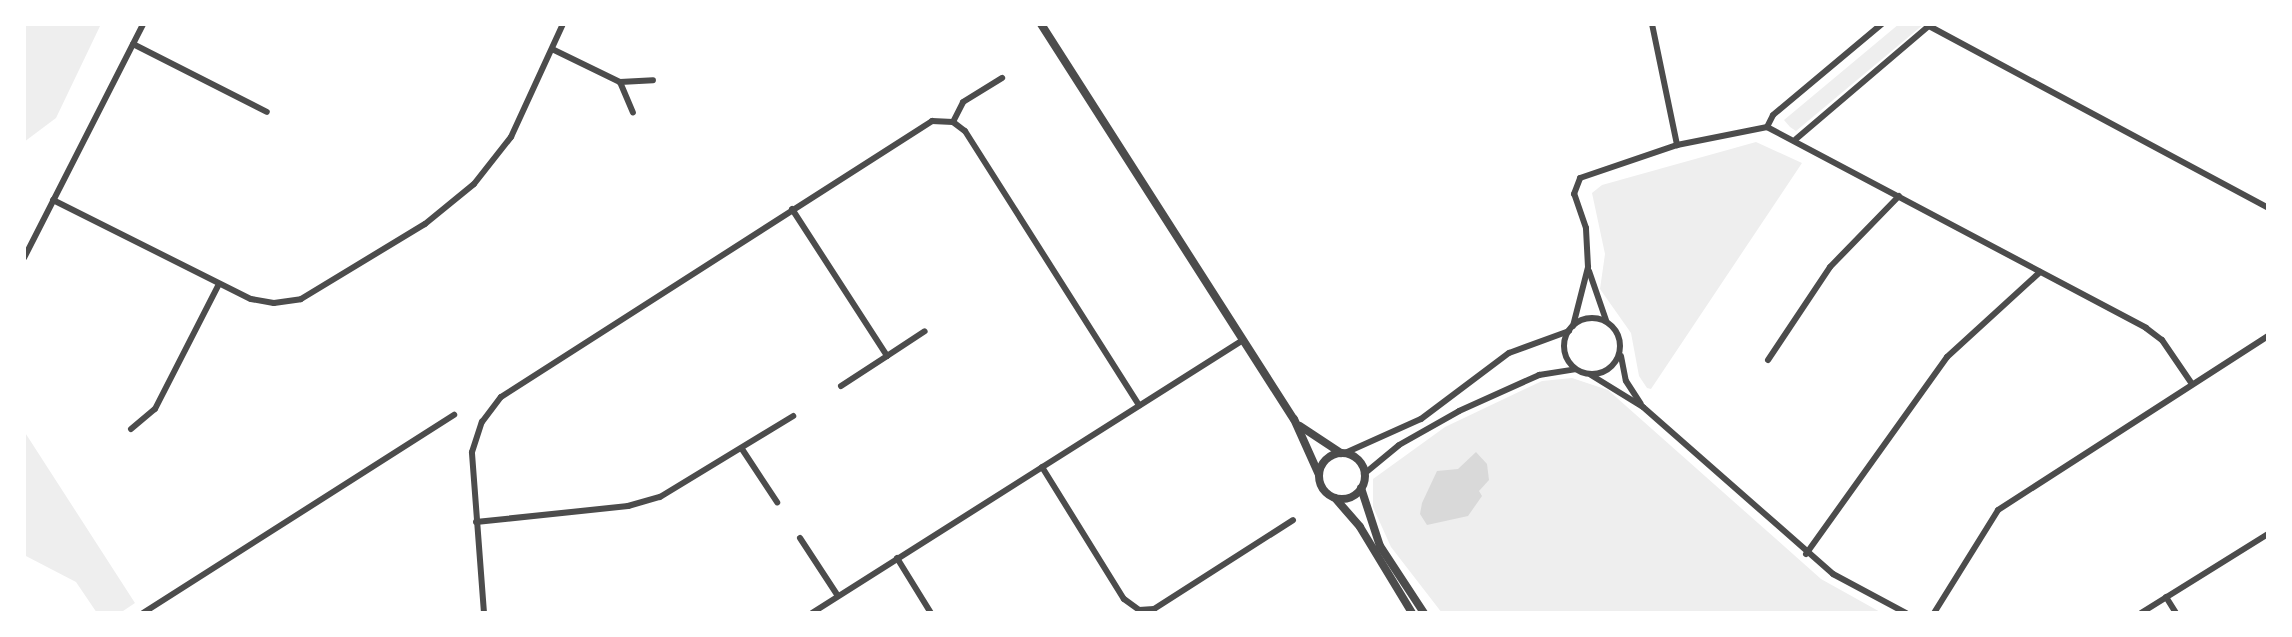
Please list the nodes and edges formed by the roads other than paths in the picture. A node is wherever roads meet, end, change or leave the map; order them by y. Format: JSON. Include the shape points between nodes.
{"nodes":[{"id":1,"x":143,"y":24,"type":"edge"},
{"id":2,"x":563,"y":24,"type":"edge"},
{"id":3,"x":1041,"y":24,"type":"edge"},
{"id":4,"x":1652,"y":24,"type":"edge"},
{"id":5,"x":1882,"y":24,"type":"edge"},
{"id":6,"x":1930,"y":25,"type":"edge"},
{"id":7,"x":133,"y":44,"type":"junction"},
{"id":8,"x":552,"y":49,"type":"junction"},
{"id":9,"x":1002,"y":78,"type":"dead end"},
{"id":10,"x":653,"y":80,"type":"dead end"},
{"id":11,"x":620,"y":82,"type":"junction"},
{"id":12,"x":267,"y":112,"type":"dead end"},
{"id":13,"x":633,"y":112,"type":"dead end"},
{"id":14,"x":953,"y":122,"type":"junction"},
{"id":15,"x":1767,"y":127,"type":"junction"},
{"id":16,"x":1796,"y":139,"type":"junction"},
{"id":17,"x":1677,"y":145,"type":"junction"},
{"id":18,"x":1899,"y":196,"type":"junction"},
{"id":19,"x":53,"y":200,"type":"junction"},
{"id":20,"x":2268,"y":208,"type":"edge"},
{"id":21,"x":792,"y":209,"type":"junction"},
{"id":22,"x":24,"y":258,"type":"edge"},
{"id":23,"x":1588,"y":267,"type":"junction"},
{"id":24,"x":2040,"y":272,"type":"junction"},
{"id":25,"x":219,"y":284,"type":"junction"},
{"id":26,"x":1609,"y":324,"type":"junction"},
{"id":27,"x":1571,"y":328,"type":"junction"},
{"id":28,"x":925,"y":331,"type":"dead end"},
{"id":29,"x":2268,"y":336,"type":"edge"},
{"id":30,"x":1243,"y":340,"type":"junction"},
{"id":31,"x":1620,"y":352,"type":"junction"},
{"id":32,"x":887,"y":356,"type":"junction"},
{"id":33,"x":1768,"y":360,"type":"dead end"},
{"id":34,"x":1575,"y":369,"type":"junction"},
{"id":35,"x":1591,"y":375,"type":"junction"},
{"id":36,"x":2192,"y":384,"type":"junction"},
{"id":37,"x":841,"y":386,"type":"dead end"},
{"id":38,"x":1139,"y":405,"type":"junction"},
{"id":39,"x":1643,"y":407,"type":"junction"},
{"id":40,"x":454,"y":415,"type":"dead end"},
{"id":41,"x":793,"y":416,"type":"dead end"},
{"id":42,"x":1294,"y":419,"type":"junction"},
{"id":43,"x":131,"y":429,"type":"dead end"},
{"id":44,"x":742,"y":449,"type":"junction"},
{"id":45,"x":1343,"y":453,"type":"junction"},
{"id":46,"x":1042,"y":467,"type":"junction"},
{"id":47,"x":1364,"y":474,"type":"junction"},
{"id":48,"x":1319,"y":475,"type":"junction"},
{"id":49,"x":1361,"y":488,"type":"junction"},
{"id":50,"x":1334,"y":497,"type":"junction"},
{"id":51,"x":777,"y":502,"type":"dead end"},
{"id":52,"x":1293,"y":520,"type":"dead end"},
{"id":53,"x":476,"y":522,"type":"junction"},
{"id":54,"x":2268,"y":534,"type":"edge"},
{"id":55,"x":800,"y":538,"type":"dead end"},
{"id":56,"x":1806,"y":554,"type":"junction"},
{"id":57,"x":897,"y":558,"type":"junction"},
{"id":58,"x":838,"y":596,"type":"junction"},
{"id":59,"x":2166,"y":597,"type":"junction"},
{"id":60,"x":1133,"y":611,"type":"edge"},
{"id":61,"x":143,"y":613,"type":"edge"},
{"id":62,"x":484,"y":613,"type":"edge"},
{"id":63,"x":812,"y":613,"type":"edge"},
{"id":64,"x":931,"y":613,"type":"edge"},
{"id":65,"x":1412,"y":613,"type":"edge"},
{"id":66,"x":1424,"y":613,"type":"edge"},
{"id":67,"x":1906,"y":613,"type":"edge"},
{"id":68,"x":1934,"y":613,"type":"edge"},
{"id":69,"x":2141,"y":613,"type":"edge"},
{"id":70,"x":2176,"y":613,"type":"edge"}],
"edges":[{"from":1,"to":7,"type":"street"},
{"from":2,"to":8,"type":"street"},
{"from":3,"to":30,"type":"street"},
{"from":4,"to":17,"type":"street"},
{"from":5,"to":15,"type":"street","via":[[1773,115]]},
{"from":6,"to":16,"type":"street"},
{"from":6,"to":20,"type":"street"},
{"from":7,"to":12,"type":"street"},
{"from":7,"to":19,"type":"street"},
{"from":8,"to":11,"type":"street"},
{"from":8,"to":25,"type":"street","via":[[500,154],[434,218],[301,299],[262,302]]},
{"from":9,"to":14,"type":"street","via":[[963,102]]},
{"from":10,"to":11,"type":"street"},
{"from":11,"to":13,"type":"street"},
{"from":14,"to":21,"type":"street","via":[[932,121]]},
{"from":14,"to":38,"type":"street","via":[[965,131]]},
{"from":15,"to":16,"type":"street"},
{"from":15,"to":17,"type":"street"},
{"from":16,"to":18,"type":"street"},
{"from":17,"to":23,"type":"street","via":[[1580,178],[1574,194],[1586,228]]},
{"from":18,"to":24,"type":"street"},
{"from":18,"to":33,"type":"street","via":[[1830,267]]},
{"from":19,"to":22,"type":"street"},
{"from":19,"to":25,"type":"street"},
{"from":21,"to":32,"type":"street"},
{"from":21,"to":53,"type":"street","via":[[501,397],[482,422],[472,452]]},
{"from":23,"to":26,"type":"street","via":[[1594,297]]},
{"from":23,"to":27,"type":"street"},
{"from":24,"to":36,"type":"street","via":[[2155,333]]},
{"from":24,"to":56,"type":"street","via":[[1947,357]]},
{"from":25,"to":43,"type":"street","via":[[155,409]]},
{"from":26,"to":27,"type":"street","via":[[1594,318]]},
{"from":26,"to":31,"type":"street","via":[[1619,336]]},
{"from":27,"to":34,"type":"street","via":[[1565,355]]},
{"from":27,"to":45,"type":"street","via":[[1509,353],[1421,419]]},
{"from":28,"to":32,"type":"street"},
{"from":29,"to":36,"type":"street"},
{"from":30,"to":38,"type":"street"},
{"from":30,"to":42,"type":"street"},
{"from":31,"to":35,"type":"street","via":[[1607,371]]},
{"from":31,"to":39,"type":"street","via":[[1626,381]]},
{"from":32,"to":37,"type":"street"},
{"from":34,"to":35,"type":"street"},
{"from":34,"to":47,"type":"street","via":[[1539,375],[1459,411],[1399,445]]},
{"from":35,"to":39,"type":"street"},
{"from":36,"to":68,"type":"street","via":[[1998,510]]},
{"from":38,"to":46,"type":"street"},
{"from":39,"to":56,"type":"street"},
{"from":40,"to":61,"type":"street"},
{"from":41,"to":44,"type":"street"},
{"from":42,"to":45,"type":"street"},
{"from":42,"to":48,"type":"street"},
{"from":44,"to":51,"type":"street"},
{"from":44,"to":53,"type":"street","via":[[676,490],[643,502]]},
{"from":45,"to":47,"type":"street","via":[[1358,460]]},
{"from":45,"to":48,"type":"street","via":[[1323,462]]},
{"from":46,"to":57,"type":"street"},
{"from":46,"to":60,"type":"street"},
{"from":47,"to":49,"type":"street"},
{"from":48,"to":50,"type":"street","via":[[1323,488]]},
{"from":49,"to":50,"type":"street","via":[[1346,498]]},
{"from":49,"to":66,"type":"street","via":[[1380,546]]},
{"from":50,"to":65,"type":"street","via":[[1360,527]]},
{"from":52,"to":60,"type":"street","via":[[1154,609]]},
{"from":53,"to":62,"type":"street"},
{"from":54,"to":59,"type":"street"},
{"from":55,"to":58,"type":"street"},
{"from":56,"to":67,"type":"street"},
{"from":57,"to":58,"type":"street"},
{"from":57,"to":64,"type":"street"},
{"from":58,"to":63,"type":"street"},
{"from":59,"to":69,"type":"street"},
{"from":59,"to":70,"type":"street"}]}
